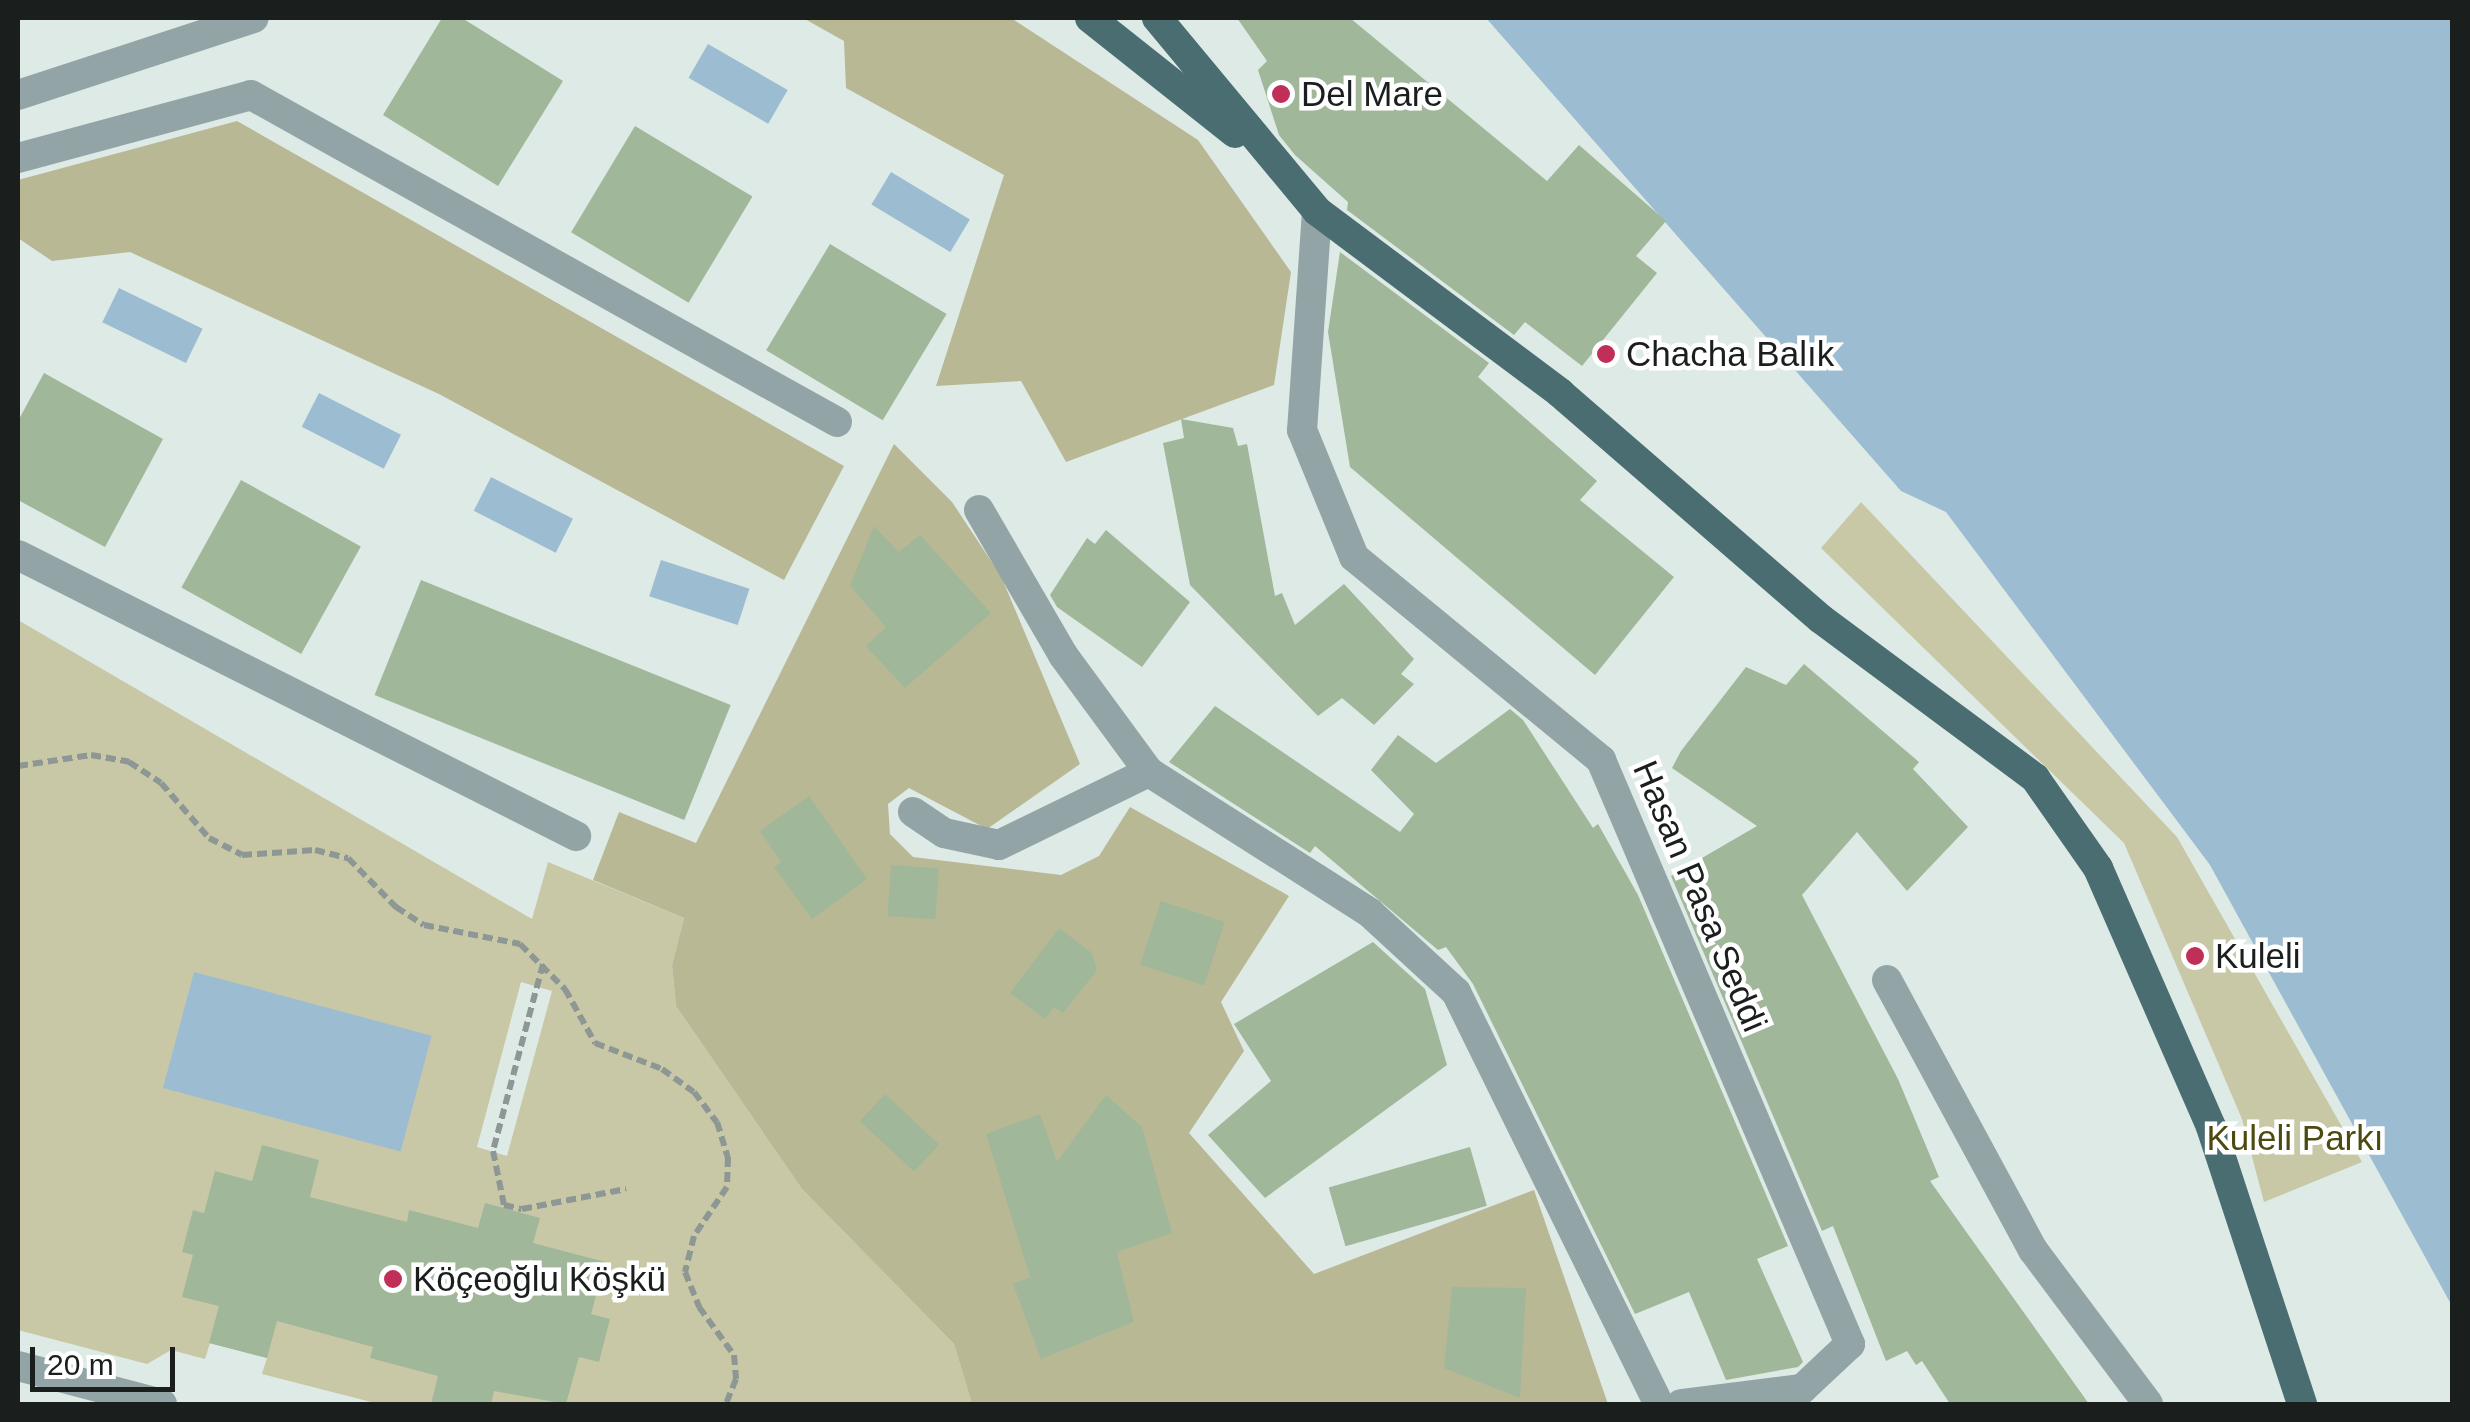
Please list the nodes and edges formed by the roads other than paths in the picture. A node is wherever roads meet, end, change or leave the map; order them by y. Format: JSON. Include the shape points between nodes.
{"nodes":[{"id":1,"x":254,"y":18,"type":"edge"},
{"id":2,"x":1090,"y":18,"type":"edge"},
{"id":3,"x":1157,"y":18,"type":"edge"},
{"id":4,"x":18,"y":95,"type":"edge"},
{"id":5,"x":18,"y":158,"type":"edge"},
{"id":6,"x":1288,"y":176,"type":"junction"},
{"id":7,"x":1317,"y":211,"type":"junction"},
{"id":8,"x":836,"y":422,"type":"dead end"},
{"id":9,"x":978,"y":510,"type":"dead end"},
{"id":10,"x":18,"y":556,"type":"edge"},
{"id":11,"x":1149,"y":772,"type":"junction"},
{"id":12,"x":914,"y":812,"type":"dead end"},
{"id":13,"x":576,"y":836,"type":"dead end"},
{"id":14,"x":1887,"y":980,"type":"dead end"},
{"id":15,"x":18,"y":1366,"type":"edge"},
{"id":16,"x":162,"y":1404,"type":"edge"},
{"id":17,"x":1659,"y":1404,"type":"edge"},
{"id":18,"x":1680,"y":1404,"type":"edge"},
{"id":19,"x":2148,"y":1404,"type":"edge"},
{"id":20,"x":2302,"y":1404,"type":"edge"}],
"edges":[{"from":1,"to":4,"type":"street"},
{"from":2,"to":6,"type":"main road"},
{"from":3,"to":6,"type":"main road"},
{"from":5,"to":8,"type":"street","via":[[251,94]]},
{"from":6,"to":7,"type":"main road"},
{"from":7,"to":18,"type":"street","name":"Hasan Pasa Seddi","via":[[1302,430],[1354,557],[1601,760],[1850,1344],[1802,1389]]},
{"from":7,"to":20,"type":"main road","via":[[1560,393],[1822,619],[2035,778],[2098,868],[2211,1127]]},
{"from":9,"to":11,"type":"street","via":[[1063,656]]},
{"from":10,"to":13,"type":"street"},
{"from":11,"to":12,"type":"street","via":[[999,845],[944,833]]},
{"from":11,"to":17,"type":"street","via":[[1370,912],[1456,992]]},
{"from":14,"to":19,"type":"street","via":[[2033,1250]]},
{"from":15,"to":16,"type":"street"}]}
